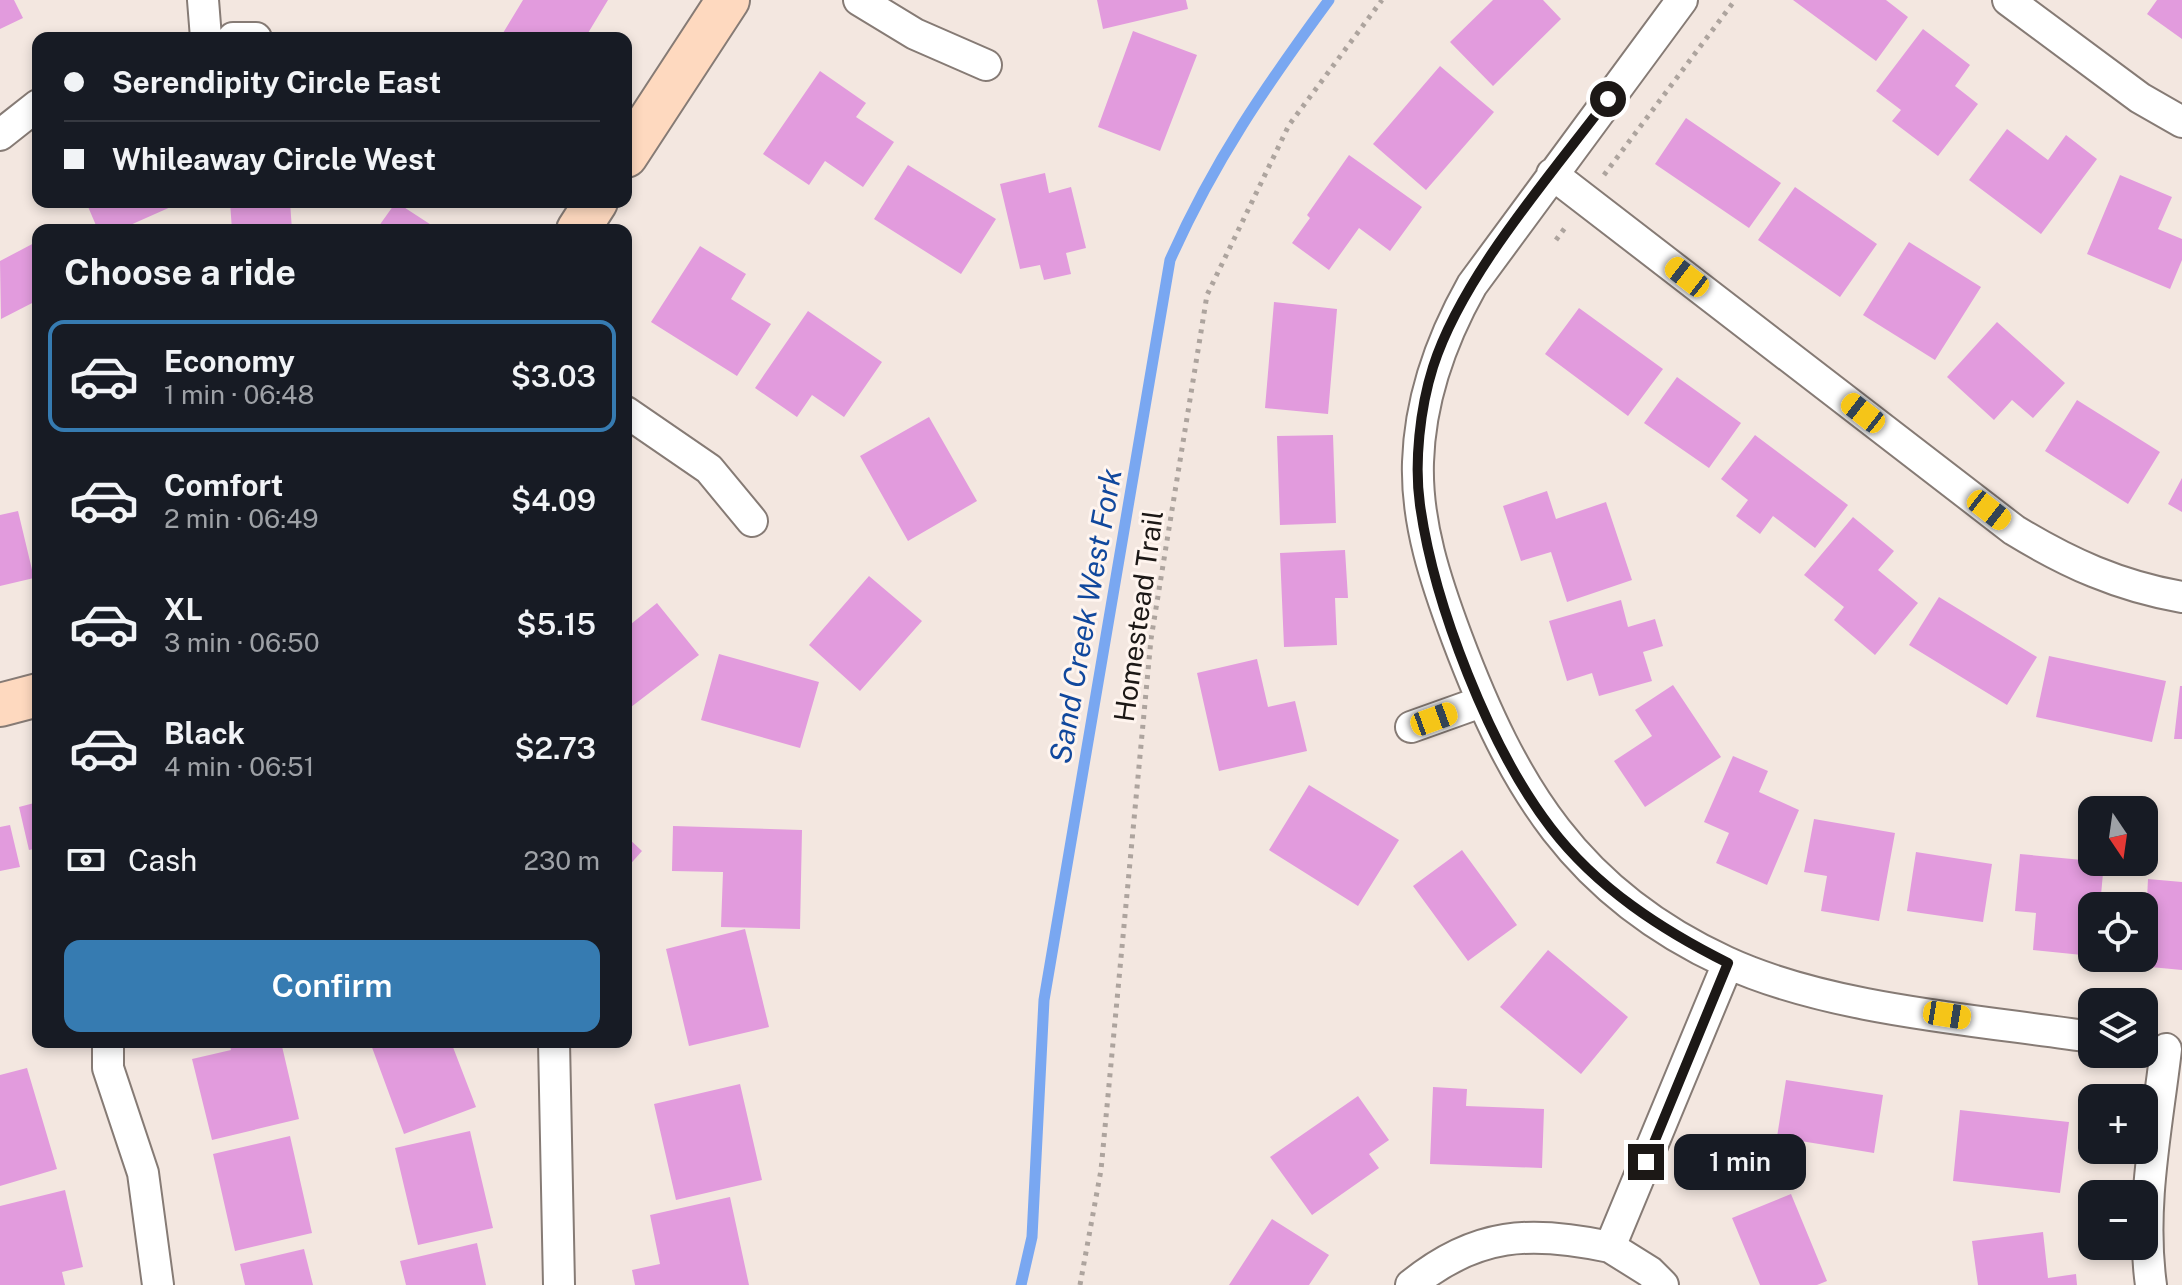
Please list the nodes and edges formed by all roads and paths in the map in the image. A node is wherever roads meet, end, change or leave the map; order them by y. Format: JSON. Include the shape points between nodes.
{"nodes":[{"id":1,"x":203,"y":0,"type":"edge"},
{"id":2,"x":728,"y":0,"type":"edge"},
{"id":3,"x":859,"y":0,"type":"edge"},
{"id":4,"x":1382,"y":0,"type":"edge"},
{"id":5,"x":1682,"y":0,"type":"edge"},
{"id":6,"x":1735,"y":0,"type":"edge"},
{"id":7,"x":2008,"y":0,"type":"edge"},
{"id":8,"x":206,"y":32,"type":"edge"},
{"id":9,"x":986,"y":65,"type":"dead end"},
{"id":10,"x":32,"y":110,"type":"edge"},
{"id":11,"x":2182,"y":122,"type":"edge"},
{"id":12,"x":0,"y":135,"type":"edge"},
{"id":13,"x":632,"y":147,"type":"edge"},
{"id":14,"x":1552,"y":174,"type":"junction"},
{"id":15,"x":1586,"y":200,"type":"junction"},
{"id":16,"x":1556,"y":240,"type":"dead end"},
{"id":17,"x":632,"y":416,"type":"edge"},
{"id":18,"x":752,"y":521,"type":"dead end"},
{"id":19,"x":2182,"y":597,"type":"edge"},
{"id":20,"x":32,"y":697,"type":"edge"},
{"id":21,"x":1481,"y":702,"type":"junction"},
{"id":22,"x":0,"y":705,"type":"edge"},
{"id":23,"x":1411,"y":727,"type":"dead end"},
{"id":24,"x":1728,"y":963,"type":"junction"},
{"id":25,"x":2078,"y":1035,"type":"edge"},
{"id":26,"x":108,"y":1048,"type":"edge"},
{"id":27,"x":554,"y":1048,"type":"edge"},
{"id":28,"x":2164,"y":1048,"type":"edge"},
{"id":29,"x":1610,"y":1247,"type":"junction"},
{"id":30,"x":158,"y":1285,"type":"edge"},
{"id":31,"x":559,"y":1285,"type":"edge"},
{"id":32,"x":1080,"y":1285,"type":"edge"},
{"id":33,"x":1411,"y":1285,"type":"edge"},
{"id":34,"x":1663,"y":1285,"type":"edge"},
{"id":35,"x":2151,"y":1285,"type":"edge"}],
"edges":[{"from":1,"to":8,"type":"street"},
{"from":2,"to":13,"type":"main road"},
{"from":3,"to":9,"type":"street","via":[[915,34]]},
{"from":4,"to":32,"type":"path","name":"Homestead Trail","via":[[1289,125],[1207,295],[1151,639],[1101,1170]]},
{"from":5,"to":14,"type":"street"},
{"from":6,"to":15,"type":"path"},
{"from":7,"to":11,"type":"street","via":[[2140,98]]},
{"from":10,"to":12,"type":"street"},
{"from":14,"to":15,"type":"street"},
{"from":14,"to":21,"type":"street","via":[[1449,325],[1433,369],[1418,461],[1419,503],[1430,559]]},
{"from":15,"to":16,"type":"path"},
{"from":15,"to":19,"type":"street","via":[[2014,530],[2096,575]]},
{"from":17,"to":18,"type":"street","via":[[709,469]]},
{"from":20,"to":22,"type":"main road"},
{"from":21,"to":23,"type":"street"},
{"from":21,"to":24,"type":"street","via":[[1526,790],[1585,865],[1670,934]]},
{"from":24,"to":25,"type":"street","via":[[1832,997]]},
{"from":24,"to":29,"type":"street"},
{"from":26,"to":30,"type":"street","via":[[108,1068],[143,1173]]},
{"from":27,"to":31,"type":"street"},
{"from":28,"to":35,"type":"street","via":[[2148,1204]]},
{"from":29,"to":33,"type":"street","via":[[1563,1237],[1488,1242],[1456,1254]]},
{"from":29,"to":34,"type":"street"}]}
